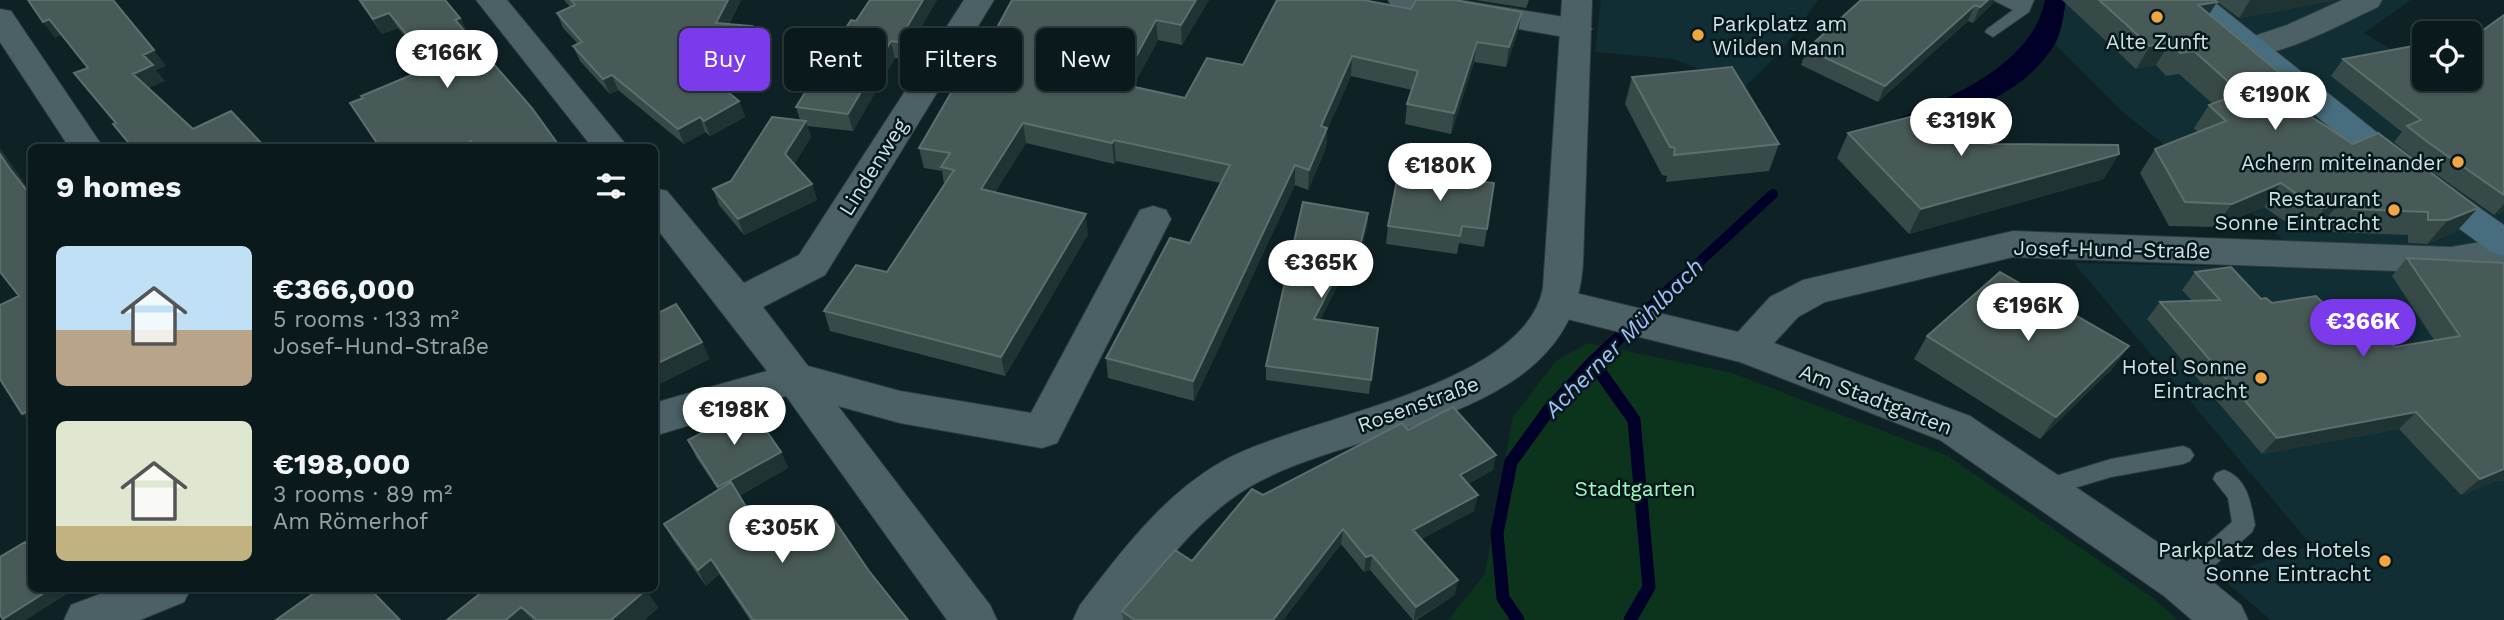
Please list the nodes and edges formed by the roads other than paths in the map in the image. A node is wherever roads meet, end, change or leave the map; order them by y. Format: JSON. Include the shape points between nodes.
{"nodes":[{"id":1,"x":491,"y":0,"type":"edge"},
{"id":2,"x":979,"y":0,"type":"edge"},
{"id":3,"x":1403,"y":0,"type":"edge"},
{"id":4,"x":2001,"y":0,"type":"edge"},
{"id":5,"x":2193,"y":0,"type":"edge"},
{"id":6,"x":2367,"y":0,"type":"edge"},
{"id":7,"x":2025,"y":4,"type":"edge"},
{"id":8,"x":1576,"y":15,"type":"edge"},
{"id":9,"x":0,"y":18,"type":"edge"},
{"id":10,"x":1993,"y":32,"type":"dead end"},
{"id":11,"x":2250,"y":48,"type":"junction"},
{"id":12,"x":84,"y":144,"type":"edge"},
{"id":13,"x":609,"y":144,"type":"edge"},
{"id":14,"x":658,"y":205,"type":"edge"},
{"id":15,"x":1153,"y":219,"type":"dead end"},
{"id":16,"x":2504,"y":243,"type":"edge"},
{"id":17,"x":2504,"y":251,"type":"edge"},
{"id":18,"x":739,"y":303,"type":"junction"},
{"id":19,"x":1559,"y":303,"type":"junction"},
{"id":20,"x":1748,"y":349,"type":"junction"},
{"id":21,"x":794,"y":378,"type":"junction"},
{"id":22,"x":658,"y":419,"type":"edge"},
{"id":23,"x":2183,"y":455,"type":"dead end"},
{"id":24,"x":2224,"y":479,"type":"dead end"},
{"id":25,"x":2044,"y":488,"type":"junction"},
{"id":26,"x":2180,"y":582,"type":"junction"},
{"id":27,"x":159,"y":592,"type":"edge"},
{"id":28,"x":87,"y":620,"type":"edge"},
{"id":29,"x":974,"y":620,"type":"edge"},
{"id":30,"x":1096,"y":620,"type":"edge"},
{"id":31,"x":2225,"y":620,"type":"edge"}],
"edges":[{"from":1,"to":13,"type":"street"},
{"from":2,"to":18,"type":"street","name":"Lindenweg","via":[[812,265]]},
{"from":3,"to":8,"type":"street"},
{"from":4,"to":7,"type":"lane"},
{"from":5,"to":11,"type":"main road"},
{"from":6,"to":11,"type":"street"},
{"from":7,"to":10,"type":"lane"},
{"from":8,"to":19,"type":"street"},
{"from":9,"to":12,"type":"street"},
{"from":11,"to":16,"type":"main road","via":[[2402,170]]},
{"from":14,"to":18,"type":"street"},
{"from":15,"to":21,"type":"street","via":[[1042,431],[900,407]]},
{"from":17,"to":20,"type":"street","name":"Josef-Hund-Straße","via":[[2451,260],[2013,244],[1816,290],[1787,302]]},
{"from":18,"to":21,"type":"street"},
{"from":19,"to":20,"type":"street","name":"Am Stadtgarten"},
{"from":19,"to":30,"type":"street","name":"Rosenstraße","via":[[1522,354],[1477,385],[1287,449],[1236,474],[1149,551]]},
{"from":20,"to":25,"type":"street","name":"Am Stadtgarten","via":[[1955,428]]},
{"from":21,"to":22,"type":"street"},
{"from":21,"to":29,"type":"street"},
{"from":23,"to":25,"type":"lane","via":[[2111,468]]},
{"from":24,"to":26,"type":"lane","via":[[2238,495],[2244,524]]},
{"from":25,"to":26,"type":"street","name":"Am Stadtgarten"},
{"from":26,"to":31,"type":"street","name":"Am Stadtgarten"},
{"from":27,"to":28,"type":"street"}]}
